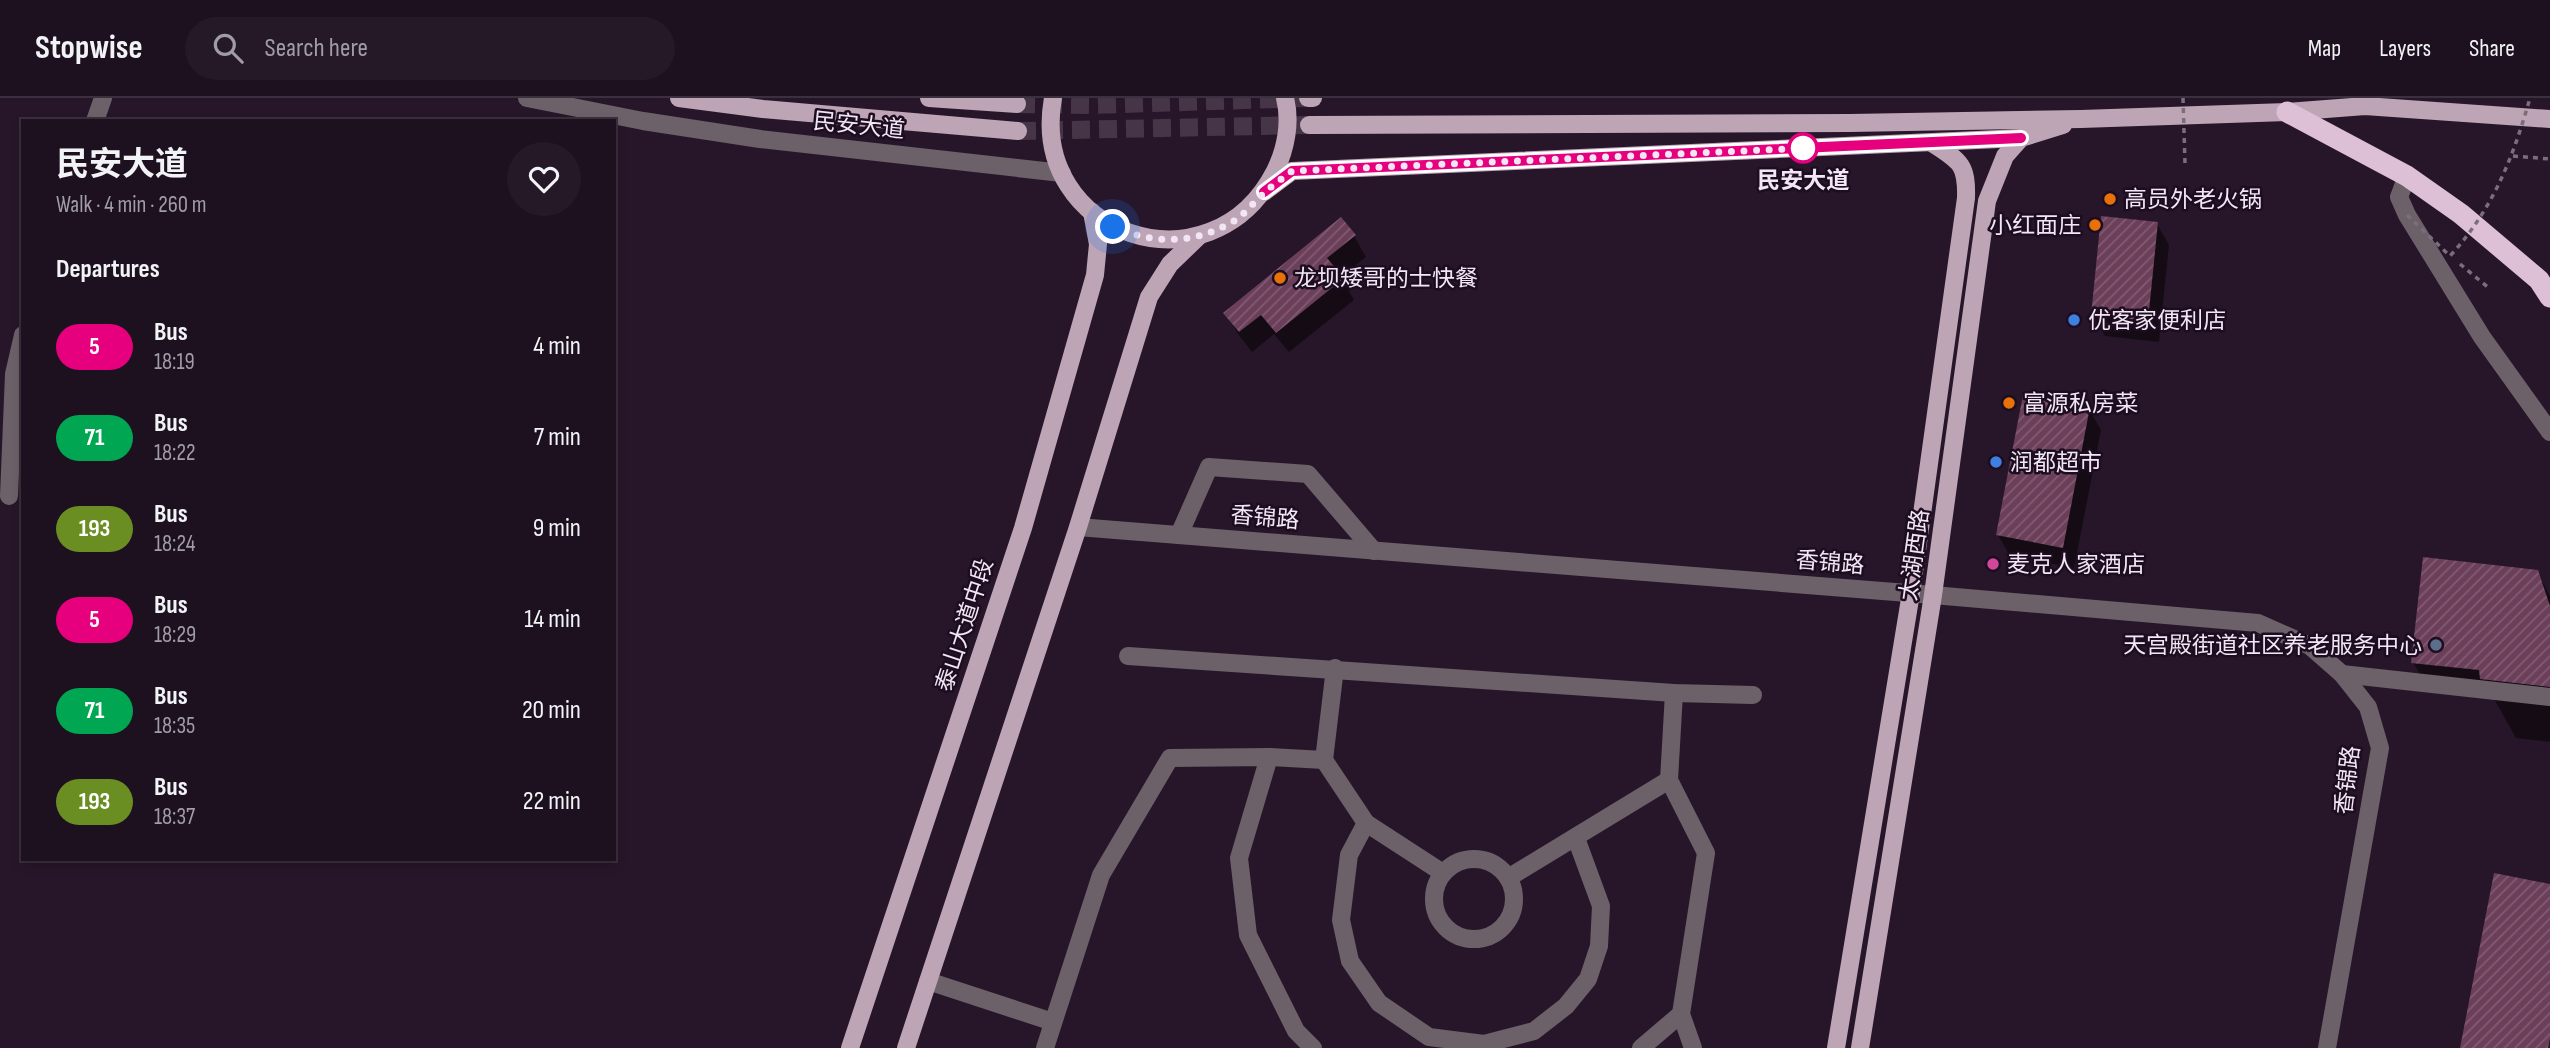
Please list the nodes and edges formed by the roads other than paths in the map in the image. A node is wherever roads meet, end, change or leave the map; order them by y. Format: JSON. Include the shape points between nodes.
{"nodes":[{"id":1,"x":103,"y":98,"type":"edge"},
{"id":2,"x":527,"y":98,"type":"edge"},
{"id":3,"x":680,"y":98,"type":"edge"},
{"id":4,"x":929,"y":98,"type":"edge"},
{"id":5,"x":1053,"y":98,"type":"edge"},
{"id":6,"x":1285,"y":98,"type":"edge"},
{"id":7,"x":1017,"y":104,"type":"dead end"},
{"id":8,"x":2287,"y":112,"type":"junction"},
{"id":9,"x":96,"y":119,"type":"edge"},
{"id":10,"x":2081,"y":119,"type":"junction"},
{"id":11,"x":2550,"y":119,"type":"edge"},
{"id":12,"x":1309,"y":125,"type":"tunnel mouth"},
{"id":13,"x":1018,"y":131,"type":"tunnel mouth"},
{"id":14,"x":2021,"y":138,"type":"junction"},
{"id":15,"x":1932,"y":143,"type":"junction"},
{"id":16,"x":1062,"y":173,"type":"junction"},
{"id":17,"x":2407,"y":176,"type":"junction"},
{"id":18,"x":1264,"y":192,"type":"junction"},
{"id":19,"x":1092,"y":212,"type":"junction"},
{"id":20,"x":1199,"y":236,"type":"junction"},
{"id":21,"x":2546,"y":289,"type":"edge"},
{"id":22,"x":21,"y":344,"type":"edge"},
{"id":23,"x":2550,"y":432,"type":"edge"},
{"id":24,"x":5,"y":462,"type":"edge"},
{"id":25,"x":9,"y":496,"type":"dead end"},
{"id":26,"x":1078,"y":527,"type":"junction"},
{"id":27,"x":1179,"y":535,"type":"junction"},
{"id":28,"x":1374,"y":551,"type":"junction"},
{"id":29,"x":1911,"y":593,"type":"junction"},
{"id":30,"x":1933,"y":595,"type":"junction"},
{"id":31,"x":1128,"y":656,"type":"dead end"},
{"id":32,"x":1335,"y":668,"type":"junction"},
{"id":33,"x":2342,"y":674,"type":"junction"},
{"id":34,"x":1674,"y":693,"type":"junction"},
{"id":35,"x":1753,"y":695,"type":"dead end"},
{"id":36,"x":2550,"y":697,"type":"edge"},
{"id":37,"x":1269,"y":757,"type":"junction"},
{"id":38,"x":1324,"y":760,"type":"junction"},
{"id":39,"x":1669,"y":780,"type":"junction"},
{"id":40,"x":1366,"y":822,"type":"junction"},
{"id":41,"x":1576,"y":838,"type":"junction"},
{"id":42,"x":1443,"y":873,"type":"junction"},
{"id":43,"x":1508,"y":878,"type":"junction"},
{"id":44,"x":928,"y":981,"type":"junction"},
{"id":45,"x":1681,"y":1014,"type":"junction"},
{"id":46,"x":1053,"y":1022,"type":"junction"},
{"id":47,"x":850,"y":1048,"type":"edge"},
{"id":48,"x":906,"y":1048,"type":"edge"},
{"id":49,"x":1045,"y":1048,"type":"edge"},
{"id":50,"x":1313,"y":1048,"type":"edge"},
{"id":51,"x":1641,"y":1048,"type":"edge"},
{"id":52,"x":1693,"y":1048,"type":"edge"},
{"id":53,"x":1836,"y":1048,"type":"edge"},
{"id":54,"x":1860,"y":1048,"type":"edge"},
{"id":55,"x":2327,"y":1048,"type":"edge"}],
"edges":[{"from":1,"to":9,"type":"street"},
{"from":2,"to":16,"type":"street","name":"民安大道","via":[[760,139]]},
{"from":3,"to":13,"type":"main road","name":"民安大道"},
{"from":4,"to":7,"type":"main road","name":"民安大道"},
{"from":5,"to":16,"type":"main road","via":[[1050,125]]},
{"from":6,"to":18,"type":"main road","via":[[1283,157]]},
{"from":8,"to":10,"type":"main road"},
{"from":8,"to":11,"type":"main road","via":[[2365,106]]},
{"from":8,"to":17,"type":"highway"},
{"from":10,"to":12,"type":"main road"},
{"from":10,"to":14,"type":"main road"},
{"from":14,"to":15,"type":"main road"},
{"from":14,"to":30,"type":"main road","name":"太湖西路","via":[[2005,156],[1987,201]]},
{"from":15,"to":18,"type":"main road","via":[[1292,171]]},
{"from":15,"to":29,"type":"main road","name":"太湖西路","via":[[1954,157],[1967,176],[1966,198]]},
{"from":16,"to":19,"type":"main road"},
{"from":17,"to":21,"type":"highway","via":[[2461,215]]},
{"from":17,"to":23,"type":"street","via":[[2399,197],[2407,215],[2482,337]]},
{"from":18,"to":20,"type":"main road","via":[[1235,220]]},
{"from":19,"to":20,"type":"main road","via":[[1135,236],[1159,240]]},
{"from":19,"to":47,"type":"main road","name":"泰山大道中段","via":[[1098,244],[1095,275],[1023,528]]},
{"from":20,"to":26,"type":"main road","via":[[1170,264],[1149,297]]},
{"from":22,"to":24,"type":"street"},
{"from":24,"to":25,"type":"street"},
{"from":26,"to":27,"type":"street","name":"香锦路"},
{"from":26,"to":44,"type":"main road"},
{"from":27,"to":28,"type":"street","name":"香锦路"},
{"from":27,"to":28,"type":"street","via":[[1209,467],[1308,474]]},
{"from":28,"to":29,"type":"street","name":"香锦路"},
{"from":29,"to":30,"type":"street","name":"香锦路"},
{"from":29,"to":53,"type":"main road","name":"太湖西路"},
{"from":30,"to":33,"type":"street","name":"香锦路","via":[[2258,624],[2310,646]]},
{"from":30,"to":54,"type":"main road","name":"太湖西路"},
{"from":31,"to":32,"type":"street"},
{"from":32,"to":34,"type":"street"},
{"from":32,"to":38,"type":"street"},
{"from":33,"to":36,"type":"street"},
{"from":33,"to":55,"type":"street","name":"香锦路","via":[[2368,707],[2380,748]]},
{"from":34,"to":35,"type":"street"},
{"from":34,"to":39,"type":"street"},
{"from":37,"to":38,"type":"street"},
{"from":37,"to":46,"type":"street","via":[[1170,758],[1101,875]]},
{"from":37,"to":50,"type":"street","via":[[1239,858],[1248,935],[1296,1031]]},
{"from":38,"to":40,"type":"street"},
{"from":39,"to":41,"type":"street"},
{"from":39,"to":45,"type":"street","via":[[1706,853]]},
{"from":40,"to":41,"type":"street","via":[[1349,855],[1341,920],[1350,961],[1379,1003],[1429,1037],[1484,1044],[1534,1031],[1566,1006],[1588,979],[1599,946],[1601,906]]},
{"from":40,"to":42,"type":"street"},
{"from":41,"to":43,"type":"street"},
{"from":42,"to":43,"type":"street","via":[[1452,865],[1477,858],[1500,868]]},
{"from":42,"to":43,"type":"street","via":[[1434,897],[1435,909],[1449,930],[1472,939],[1504,924],[1514,901]]},
{"from":44,"to":46,"type":"street"},
{"from":44,"to":48,"type":"main road"},
{"from":45,"to":51,"type":"street"},
{"from":45,"to":52,"type":"street"},
{"from":46,"to":49,"type":"street"}]}
